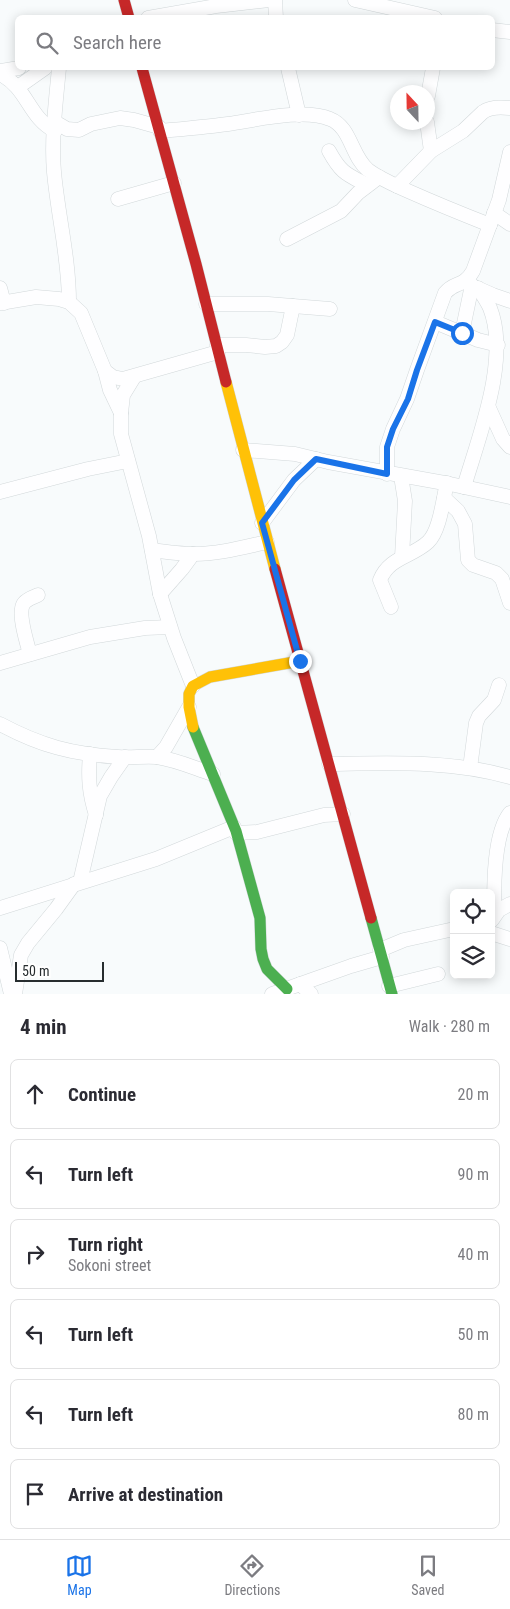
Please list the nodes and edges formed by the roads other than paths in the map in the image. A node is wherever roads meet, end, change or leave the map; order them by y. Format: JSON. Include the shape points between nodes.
{"nodes":[{"id":1,"x":124,"y":0,"type":"edge"},
{"id":2,"x":269,"y":0,"type":"edge"},
{"id":3,"x":275,"y":0,"type":"edge"},
{"id":4,"x":355,"y":0,"type":"edge"},
{"id":5,"x":128,"y":15,"type":"edge"},
{"id":6,"x":165,"y":15,"type":"edge"},
{"id":7,"x":276,"y":15,"type":"edge"},
{"id":8,"x":422,"y":15,"type":"edge"},
{"id":9,"x":495,"y":30,"type":"edge"},
{"id":10,"x":510,"y":32,"type":"edge"},
{"id":11,"x":15,"y":69,"type":"edge"},
{"id":12,"x":42,"y":70,"type":"edge"},
{"id":13,"x":59,"y":70,"type":"edge"},
{"id":14,"x":143,"y":70,"type":"edge"},
{"id":15,"x":288,"y":70,"type":"edge"},
{"id":16,"x":433,"y":70,"type":"edge"},
{"id":17,"x":0,"y":73,"type":"edge"},
{"id":18,"x":430,"y":85,"type":"edge"},
{"id":19,"x":18,"y":87,"type":"junction"},
{"id":20,"x":510,"y":108,"type":"edge"},
{"id":21,"x":299,"y":115,"type":"junction"},
{"id":22,"x":55,"y":127,"type":"junction"},
{"id":23,"x":159,"y":129,"type":"junction"},
{"id":24,"x":428,"y":130,"type":"edge"},
{"id":25,"x":330,"y":151,"type":"dead end"},
{"id":26,"x":431,"y":151,"type":"junction"},
{"id":27,"x":510,"y":152,"type":"edge"},
{"id":28,"x":379,"y":177,"type":"junction"},
{"id":29,"x":174,"y":183,"type":"junction"},
{"id":30,"x":367,"y":185,"type":"junction"},
{"id":31,"x":397,"y":186,"type":"junction"},
{"id":32,"x":118,"y":199,"type":"dead end"},
{"id":33,"x":492,"y":219,"type":"junction"},
{"id":34,"x":510,"y":224,"type":"edge"},
{"id":35,"x":287,"y":239,"type":"dead end"},
{"id":36,"x":472,"y":285,"type":"junction"},
{"id":37,"x":0,"y":288,"type":"edge"},
{"id":38,"x":510,"y":301,"type":"edge"},
{"id":39,"x":69,"y":302,"type":"junction"},
{"id":40,"x":2,"y":303,"type":"edge"},
{"id":41,"x":206,"y":304,"type":"junction"},
{"id":42,"x":293,"y":306,"type":"junction"},
{"id":43,"x":330,"y":309,"type":"dead end"},
{"id":44,"x":435,"y":322,"type":"junction"},
{"id":45,"x":462,"y":333,"type":"junction"},
{"id":46,"x":498,"y":345,"type":"junction"},
{"id":47,"x":218,"y":348,"type":"junction"},
{"id":48,"x":105,"y":371,"type":"junction"},
{"id":49,"x":134,"y":376,"type":"junction"},
{"id":50,"x":489,"y":408,"type":"junction"},
{"id":51,"x":121,"y":414,"type":"junction"},
{"id":52,"x":510,"y":447,"type":"edge"},
{"id":53,"x":243,"y":450,"type":"junction"},
{"id":54,"x":316,"y":459,"type":"junction"},
{"id":55,"x":128,"y":461,"type":"junction"},
{"id":56,"x":394,"y":475,"type":"junction"},
{"id":57,"x":447,"y":483,"type":"junction"},
{"id":58,"x":464,"y":487,"type":"junction"},
{"id":59,"x":0,"y":492,"type":"edge"},
{"id":60,"x":510,"y":497,"type":"edge"},
{"id":61,"x":444,"y":498,"type":"junction"},
{"id":62,"x":262,"y":523,"type":"junction"},
{"id":63,"x":267,"y":542,"type":"junction"},
{"id":64,"x":152,"y":550,"type":"junction"},
{"id":65,"x":193,"y":554,"type":"junction"},
{"id":66,"x":402,"y":557,"type":"junction"},
{"id":67,"x":160,"y":594,"type":"junction"},
{"id":68,"x":38,"y":595,"type":"dead end"},
{"id":69,"x":510,"y":603,"type":"edge"},
{"id":70,"x":391,"y":607,"type":"dead end"},
{"id":71,"x":170,"y":627,"type":"junction"},
{"id":72,"x":30,"y":654,"type":"junction"},
{"id":73,"x":300,"y":661,"type":"junction"},
{"id":74,"x":0,"y":663,"type":"edge"},
{"id":75,"x":499,"y":685,"type":"dead end"},
{"id":76,"x":193,"y":686,"type":"junction"},
{"id":77,"x":189,"y":707,"type":"junction"},
{"id":78,"x":0,"y":724,"type":"edge"},
{"id":79,"x":90,"y":754,"type":"junction"},
{"id":80,"x":126,"y":757,"type":"junction"},
{"id":81,"x":157,"y":757,"type":"junction"},
{"id":82,"x":329,"y":764,"type":"junction"},
{"id":83,"x":470,"y":768,"type":"junction"},
{"id":84,"x":213,"y":774,"type":"junction"},
{"id":85,"x":510,"y":777,"type":"edge"},
{"id":86,"x":510,"y":813,"type":"edge"},
{"id":87,"x":343,"y":814,"type":"junction"},
{"id":88,"x":96,"y":816,"type":"junction"},
{"id":89,"x":235,"y":830,"type":"junction"},
{"id":90,"x":77,"y":883,"type":"junction"},
{"id":91,"x":494,"y":889,"type":"edge"},
{"id":92,"x":510,"y":904,"type":"edge"},
{"id":93,"x":0,"y":908,"type":"edge"},
{"id":94,"x":495,"y":915,"type":"edge"},
{"id":95,"x":450,"y":930,"type":"edge"},
{"id":96,"x":494,"y":934,"type":"edge"},
{"id":97,"x":510,"y":939,"type":"edge"},
{"id":98,"x":0,"y":948,"type":"edge"},
{"id":99,"x":381,"y":954,"type":"junction"},
{"id":100,"x":438,"y":974,"type":"dead end"},
{"id":101,"x":293,"y":986,"type":"junction"},
{"id":102,"x":391,"y":990,"type":"edge"},
{"id":103,"x":11,"y":994,"type":"edge"},
{"id":104,"x":15,"y":994,"type":"edge"},
{"id":105,"x":272,"y":994,"type":"edge"},
{"id":106,"x":311,"y":994,"type":"edge"}],
"edges":[{"from":1,"to":5,"type":"street"},
{"from":2,"to":6,"type":"street"},
{"from":3,"to":7,"type":"street"},
{"from":4,"to":8,"type":"street"},
{"from":9,"to":10,"type":"street"},
{"from":11,"to":17,"type":"street"},
{"from":12,"to":19,"type":"street"},
{"from":13,"to":22,"type":"street"},
{"from":14,"to":23,"type":"street"},
{"from":15,"to":21,"type":"street"},
{"from":16,"to":18,"type":"street"},
{"from":17,"to":19,"type":"street"},
{"from":19,"to":22,"type":"street","via":[[40,121]]},
{"from":20,"to":26,"type":"street","via":[[486,110],[463,131]]},
{"from":21,"to":23,"type":"street","via":[[199,128]]},
{"from":21,"to":28,"type":"street","via":[[324,117],[338,123],[355,154]]},
{"from":22,"to":23,"type":"street","via":[[79,130],[120,118]]},
{"from":22,"to":39,"type":"street","via":[[54,169],[68,266]]},
{"from":23,"to":29,"type":"street"},
{"from":24,"to":26,"type":"street"},
{"from":25,"to":30,"type":"street","via":[[337,166]]},
{"from":26,"to":31,"type":"street"},
{"from":27,"to":33,"type":"street"},
{"from":28,"to":30,"type":"street"},
{"from":28,"to":31,"type":"street"},
{"from":29,"to":32,"type":"street"},
{"from":29,"to":41,"type":"street"},
{"from":30,"to":35,"type":"street","via":[[341,211]]},
{"from":31,"to":33,"type":"street","via":[[439,205]]},
{"from":33,"to":34,"type":"street"},
{"from":33,"to":36,"type":"street","via":[[473,271]]},
{"from":36,"to":38,"type":"street"},
{"from":36,"to":44,"type":"street","via":[[452,287],[445,293]]},
{"from":36,"to":45,"type":"street"},
{"from":36,"to":46,"type":"street","via":[[490,308]]},
{"from":37,"to":40,"type":"street"},
{"from":39,"to":40,"type":"street","via":[[36,297]]},
{"from":39,"to":48,"type":"street","via":[[81,313]]},
{"from":41,"to":42,"type":"street"},
{"from":41,"to":47,"type":"street"},
{"from":42,"to":43,"type":"street"},
{"from":42,"to":47,"type":"street","via":[[287,335],[276,346]]},
{"from":44,"to":45,"type":"street"},
{"from":44,"to":56,"type":"street","via":[[387,447]]},
{"from":45,"to":46,"type":"street"},
{"from":46,"to":50,"type":"street","via":[[498,368]]},
{"from":47,"to":49,"type":"street"},
{"from":47,"to":53,"type":"street"},
{"from":48,"to":49,"type":"street","via":[[123,379]]},
{"from":48,"to":51,"type":"street"},
{"from":49,"to":51,"type":"street","via":[[123,395]]},
{"from":50,"to":52,"type":"street"},
{"from":50,"to":58,"type":"street"},
{"from":51,"to":55,"type":"street","via":[[121,434]]},
{"from":53,"to":54,"type":"street"},
{"from":53,"to":62,"type":"street"},
{"from":54,"to":56,"type":"street"},
{"from":54,"to":62,"type":"street","via":[[294,480]]},
{"from":55,"to":59,"type":"street"},
{"from":55,"to":64,"type":"street"},
{"from":56,"to":57,"type":"street"},
{"from":56,"to":66,"type":"street","via":[[405,501]]},
{"from":57,"to":58,"type":"street"},
{"from":57,"to":61,"type":"street"},
{"from":58,"to":60,"type":"street"},
{"from":61,"to":66,"type":"street","via":[[429,542]]},
{"from":61,"to":69,"type":"street","via":[[458,511],[465,524],[468,560],[502,578]]},
{"from":62,"to":63,"type":"street"},
{"from":63,"to":65,"type":"street"},
{"from":63,"to":73,"type":"street"},
{"from":64,"to":65,"type":"street"},
{"from":64,"to":67,"type":"street"},
{"from":65,"to":67,"type":"street"},
{"from":66,"to":70,"type":"street","via":[[384,570],[380,580]]},
{"from":67,"to":71,"type":"street"},
{"from":68,"to":72,"type":"street","via":[[23,604],[21,611]]},
{"from":71,"to":72,"type":"street","via":[[90,637]]},
{"from":71,"to":76,"type":"street"},
{"from":72,"to":74,"type":"street"},
{"from":73,"to":76,"type":"street","via":[[210,677]]},
{"from":73,"to":82,"type":"street"},
{"from":75,"to":83,"type":"street","via":[[494,700],[476,723]]},
{"from":76,"to":77,"type":"street"},
{"from":77,"to":81,"type":"street"},
{"from":77,"to":84,"type":"street","via":[[194,732]]},
{"from":78,"to":79,"type":"street","via":[[27,738],[66,751]]},
{"from":79,"to":80,"type":"street"},
{"from":79,"to":88,"type":"street","via":[[88,782]]},
{"from":80,"to":81,"type":"street"},
{"from":80,"to":88,"type":"street","via":[[100,796]]},
{"from":81,"to":84,"type":"street"},
{"from":82,"to":83,"type":"street","via":[[401,763]]},
{"from":82,"to":87,"type":"street"},
{"from":83,"to":85,"type":"street"},
{"from":84,"to":89,"type":"street"},
{"from":86,"to":91,"type":"street","via":[[504,823],[496,855]]},
{"from":87,"to":89,"type":"street","via":[[257,832]]},
{"from":87,"to":99,"type":"street"},
{"from":88,"to":90,"type":"street"},
{"from":89,"to":90,"type":"street"},
{"from":89,"to":101,"type":"street","via":[[260,918],[263,959],[267,969]]},
{"from":90,"to":93,"type":"street"},
{"from":90,"to":104,"type":"street","via":[[21,955]]},
{"from":92,"to":94,"type":"street"},
{"from":95,"to":99,"type":"street","via":[[404,940]]},
{"from":96,"to":97,"type":"street"},
{"from":98,"to":103,"type":"street"},
{"from":99,"to":101,"type":"street"},
{"from":99,"to":102,"type":"street"},
{"from":100,"to":102,"type":"street"},
{"from":101,"to":105,"type":"street"},
{"from":101,"to":106,"type":"street"}]}
